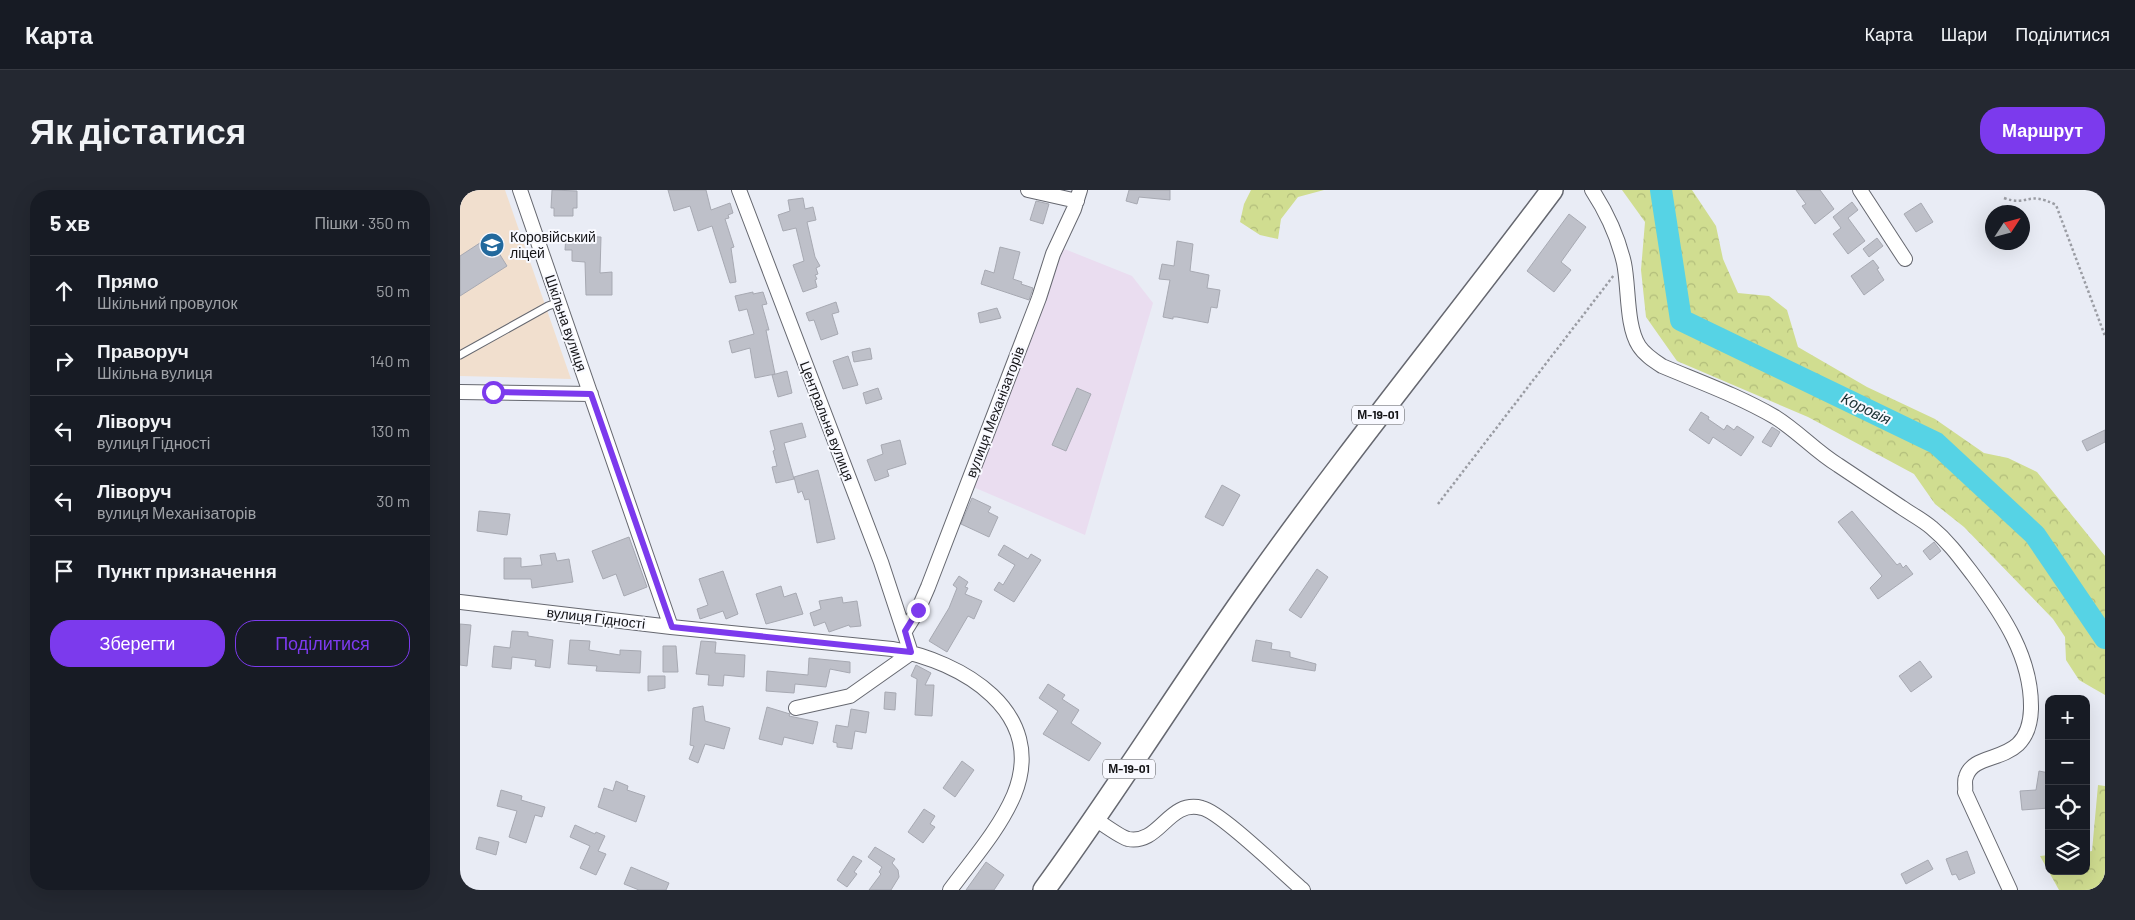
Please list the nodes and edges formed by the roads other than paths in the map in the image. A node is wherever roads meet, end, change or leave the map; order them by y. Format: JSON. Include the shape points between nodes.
{"nodes":[{"id":1,"x":520,"y":190,"type":"edge"},
{"id":2,"x":739,"y":190,"type":"edge"},
{"id":3,"x":1028,"y":190,"type":"edge"},
{"id":4,"x":1552,"y":190,"type":"edge"},
{"id":5,"x":1592,"y":190,"type":"edge"},
{"id":6,"x":1860,"y":190,"type":"edge"},
{"id":7,"x":1078,"y":196,"type":"edge"},
{"id":8,"x":1905,"y":259,"type":"dead end"},
{"id":9,"x":559,"y":302,"type":"junction"},
{"id":10,"x":460,"y":356,"type":"edge"},
{"id":11,"x":460,"y":392,"type":"edge"},
{"id":12,"x":591,"y":394,"type":"junction"},
{"id":13,"x":460,"y":602,"type":"edge"},
{"id":14,"x":672,"y":627,"type":"junction"},
{"id":15,"x":905,"y":631,"type":"junction"},
{"id":16,"x":911,"y":652,"type":"junction"},
{"id":17,"x":796,"y":708,"type":"dead end"},
{"id":18,"x":1095,"y":819,"type":"junction"},
{"id":19,"x":950,"y":890,"type":"edge"},
{"id":20,"x":1044,"y":890,"type":"edge"},
{"id":21,"x":1303,"y":890,"type":"edge"},
{"id":22,"x":2010,"y":890,"type":"edge"}],
"edges":[{"from":1,"to":9,"type":"street","name":"Шкільна вулиця"},
{"from":2,"to":15,"type":"street","name":"Центральна вулиця"},
{"from":3,"to":7,"type":"street"},
{"from":4,"to":18,"type":"main road","number":"М-19-01","via":[[1298,522]]},
{"from":5,"to":22,"type":"street","via":[[1607,213],[1624,262],[1633,333],[1651,359],[1776,418],[1804,437],[1825,457],[1932,527],[1952,548],[2003,616],[2014,636],[2024,667],[2031,708],[2029,725],[2015,747],[1970,770],[1966,777],[1966,792]]},
{"from":6,"to":8,"type":"street"},
{"from":7,"to":15,"type":"street","name":"вулиця Механізаторів","via":[[1053,254],[1036,307],[928,587]]},
{"from":9,"to":10,"type":"lane"},
{"from":9,"to":12,"type":"street","name":"Шкільна вулиця"},
{"from":11,"to":12,"type":"street"},
{"from":12,"to":14,"type":"street","name":"Шкільна вулиця"},
{"from":13,"to":14,"type":"street","name":"вулиця Гідності"},
{"from":14,"to":16,"type":"street","name":"вулиця Гідності"},
{"from":15,"to":16,"type":"street","name":"Центральна вулиця"},
{"from":16,"to":17,"type":"street","via":[[850,696]]},
{"from":16,"to":19,"type":"street","name":"вулиця Гідності","via":[[959,672],[989,692],[1012,718],[1020,743],[1014,795],[996,828]]},
{"from":18,"to":20,"type":"main road","number":"М-19-01"},
{"from":18,"to":21,"type":"street","via":[[1128,839],[1138,838],[1157,830],[1180,809],[1190,806],[1203,808],[1219,817]]}]}
